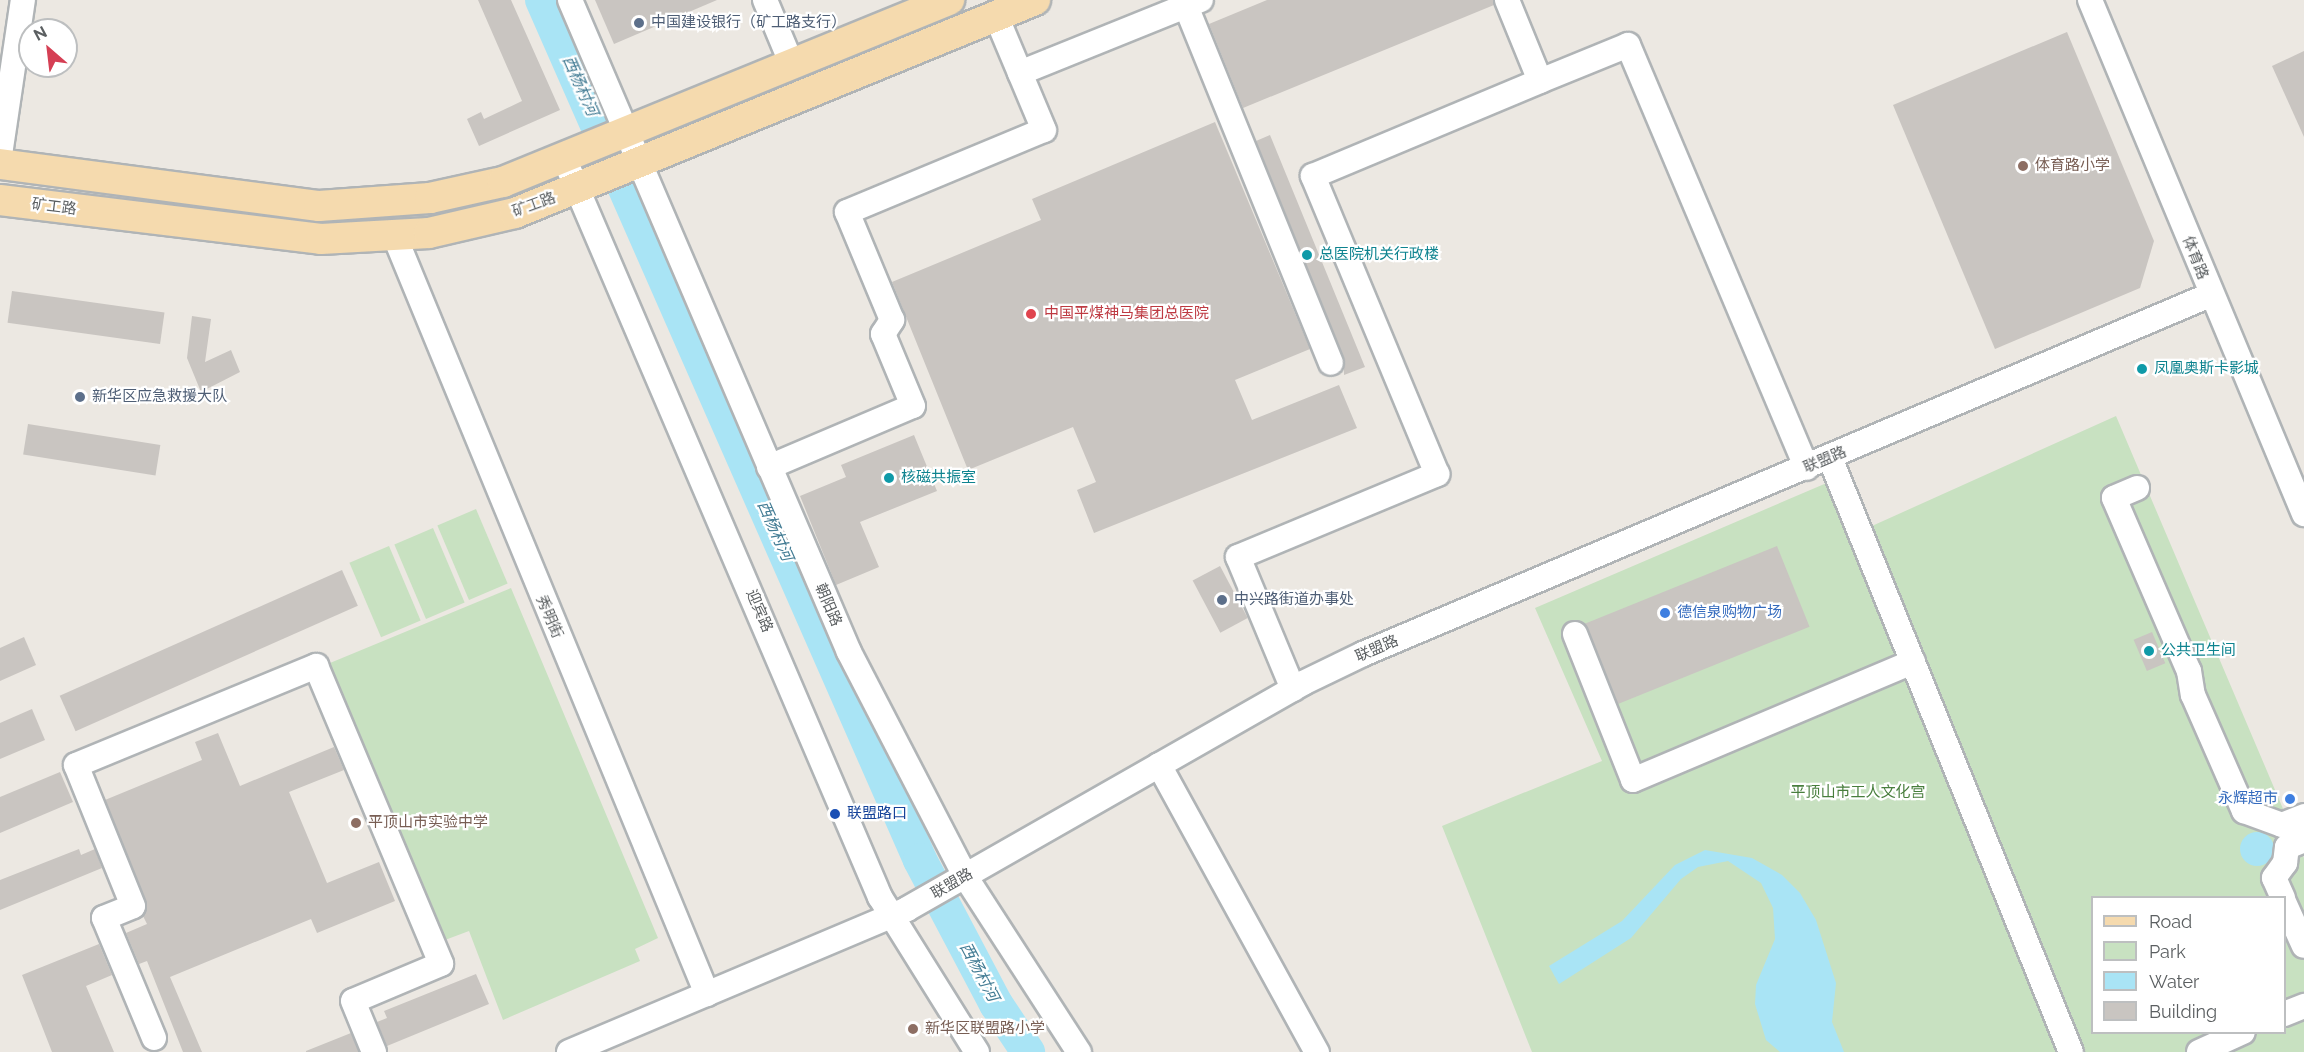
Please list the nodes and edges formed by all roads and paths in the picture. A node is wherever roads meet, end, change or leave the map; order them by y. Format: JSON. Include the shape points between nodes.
{"nodes":[{"id":1,"x":23,"y":0,"type":"edge"},
{"id":2,"x":570,"y":0,"type":"edge"},
{"id":3,"x":765,"y":0,"type":"edge"},
{"id":4,"x":947,"y":0,"type":"edge"},
{"id":5,"x":1035,"y":0,"type":"edge"},
{"id":6,"x":1507,"y":0,"type":"edge"},
{"id":7,"x":2090,"y":0,"type":"edge"},
{"id":8,"x":1194,"y":3,"type":"edge"},
{"id":9,"x":996,"y":16,"type":"junction"},
{"id":10,"x":792,"y":65,"type":"junction"},
{"id":11,"x":1020,"y":73,"type":"junction"},
{"id":12,"x":1540,"y":81,"type":"junction"},
{"id":13,"x":626,"y":133,"type":"junction"},
{"id":14,"x":574,"y":154,"type":"junction"},
{"id":15,"x":0,"y":155,"type":"edge"},
{"id":16,"x":0,"y":164,"type":"edge"},
{"id":17,"x":638,"y":164,"type":"junction"},
{"id":18,"x":587,"y":184,"type":"junction"},
{"id":19,"x":0,"y":200,"type":"edge"},
{"id":20,"x":395,"y":237,"type":"junction"},
{"id":21,"x":2210,"y":295,"type":"junction"},
{"id":22,"x":1331,"y":363,"type":"dead end"},
{"id":23,"x":1830,"y":458,"type":"junction"},
{"id":24,"x":769,"y":467,"type":"junction"},
{"id":25,"x":1807,"y":468,"type":"junction"},
{"id":26,"x":2138,"y":488,"type":"dead end"},
{"id":27,"x":2304,"y":514,"type":"edge"},
{"id":28,"x":1575,"y":634,"type":"dead end"},
{"id":29,"x":1913,"y":662,"type":"junction"},
{"id":30,"x":1293,"y":689,"type":"junction"},
{"id":31,"x":1159,"y":765,"type":"junction"},
{"id":32,"x":2304,"y":816,"type":"edge"},
{"id":33,"x":2304,"y":840,"type":"edge"},
{"id":34,"x":961,"y":878,"type":"junction"},
{"id":35,"x":2283,"y":896,"type":"edge"},
{"id":36,"x":2286,"y":906,"type":"edge"},
{"id":37,"x":900,"y":913,"type":"junction"},
{"id":38,"x":2304,"y":946,"type":"edge"},
{"id":39,"x":707,"y":994,"type":"junction"},
{"id":40,"x":2304,"y":1006,"type":"edge"},
{"id":41,"x":2286,"y":1013,"type":"edge"},
{"id":42,"x":2240,"y":1034,"type":"edge"},
{"id":43,"x":154,"y":1038,"type":"dead end"},
{"id":44,"x":374,"y":1052,"type":"edge"},
{"id":45,"x":569,"y":1052,"type":"edge"},
{"id":46,"x":977,"y":1052,"type":"edge"},
{"id":47,"x":1079,"y":1052,"type":"edge"},
{"id":48,"x":1317,"y":1052,"type":"edge"},
{"id":49,"x":2071,"y":1052,"type":"edge"},
{"id":50,"x":2199,"y":1052,"type":"edge"}],
"edges":[{"from":1,"to":15,"type":"street"},
{"from":2,"to":13,"type":"street","name":"朝阳路"},
{"from":3,"to":10,"type":"street"},
{"from":4,"to":10,"type":"main road"},
{"from":5,"to":9,"type":"main road","name":"矿工路"},
{"from":6,"to":12,"type":"street"},
{"from":7,"to":21,"type":"street","name":"体育路"},
{"from":8,"to":11,"type":"street"},
{"from":8,"to":22,"type":"street"},
{"from":9,"to":11,"type":"street"},
{"from":9,"to":17,"type":"main road","name":"矿工路"},
{"from":10,"to":13,"type":"main road"},
{"from":11,"to":24,"type":"street","via":[[1044,130],[848,212],[892,320],[883,334],[913,406]]},
{"from":12,"to":25,"type":"street","via":[[1628,45]]},
{"from":12,"to":30,"type":"street","via":[[1313,176],[1437,474],[1238,557]]},
{"from":13,"to":14,"type":"main road"},
{"from":13,"to":17,"type":"street","name":"朝阳路"},
{"from":14,"to":16,"type":"main road","via":[[493,184],[430,198],[356,206],[271,201]]},
{"from":14,"to":18,"type":"street","name":"迎宾路"},
{"from":17,"to":18,"type":"main road","name":"矿工路"},
{"from":17,"to":24,"type":"street","name":"朝阳路"},
{"from":18,"to":20,"type":"main road","name":"矿工路","via":[[515,213]]},
{"from":18,"to":37,"type":"street","name":"迎宾路"},
{"from":19,"to":20,"type":"main road","name":"矿工路","via":[[262,234],[321,239]]},
{"from":20,"to":39,"type":"street","name":"秀明街"},
{"from":21,"to":23,"type":"street","name":"联盟路"},
{"from":21,"to":27,"type":"street","name":"体育路"},
{"from":23,"to":25,"type":"street","name":"联盟路"},
{"from":23,"to":29,"type":"street"},
{"from":24,"to":34,"type":"street","name":"朝阳路","via":[[849,652]]},
{"from":25,"to":30,"type":"street","name":"联盟路","via":[[1363,654]]},
{"from":26,"to":32,"type":"street","via":[[2114,498],[2244,810],[2282,825]]},
{"from":28,"to":29,"type":"street","via":[[1633,780]]},
{"from":29,"to":49,"type":"street"},
{"from":30,"to":31,"type":"street","name":"联盟路"},
{"from":31,"to":34,"type":"street","name":"联盟路"},
{"from":31,"to":48,"type":"street"},
{"from":33,"to":35,"type":"street","via":[[2287,847],[2285,862],[2274,878]]},
{"from":34,"to":37,"type":"street","name":"联盟路"},
{"from":34,"to":47,"type":"street","name":"朝阳路"},
{"from":36,"to":38,"type":"street"},
{"from":37,"to":39,"type":"street","name":"联盟路"},
{"from":37,"to":46,"type":"street","name":"迎宾路"},
{"from":39,"to":45,"type":"street","name":"联盟路"},
{"from":40,"to":41,"type":"street"},
{"from":42,"to":50,"type":"street"},
{"from":43,"to":44,"type":"street","via":[[104,918],[133,906],[76,765],[316,666],[441,964],[353,1001]]}]}
